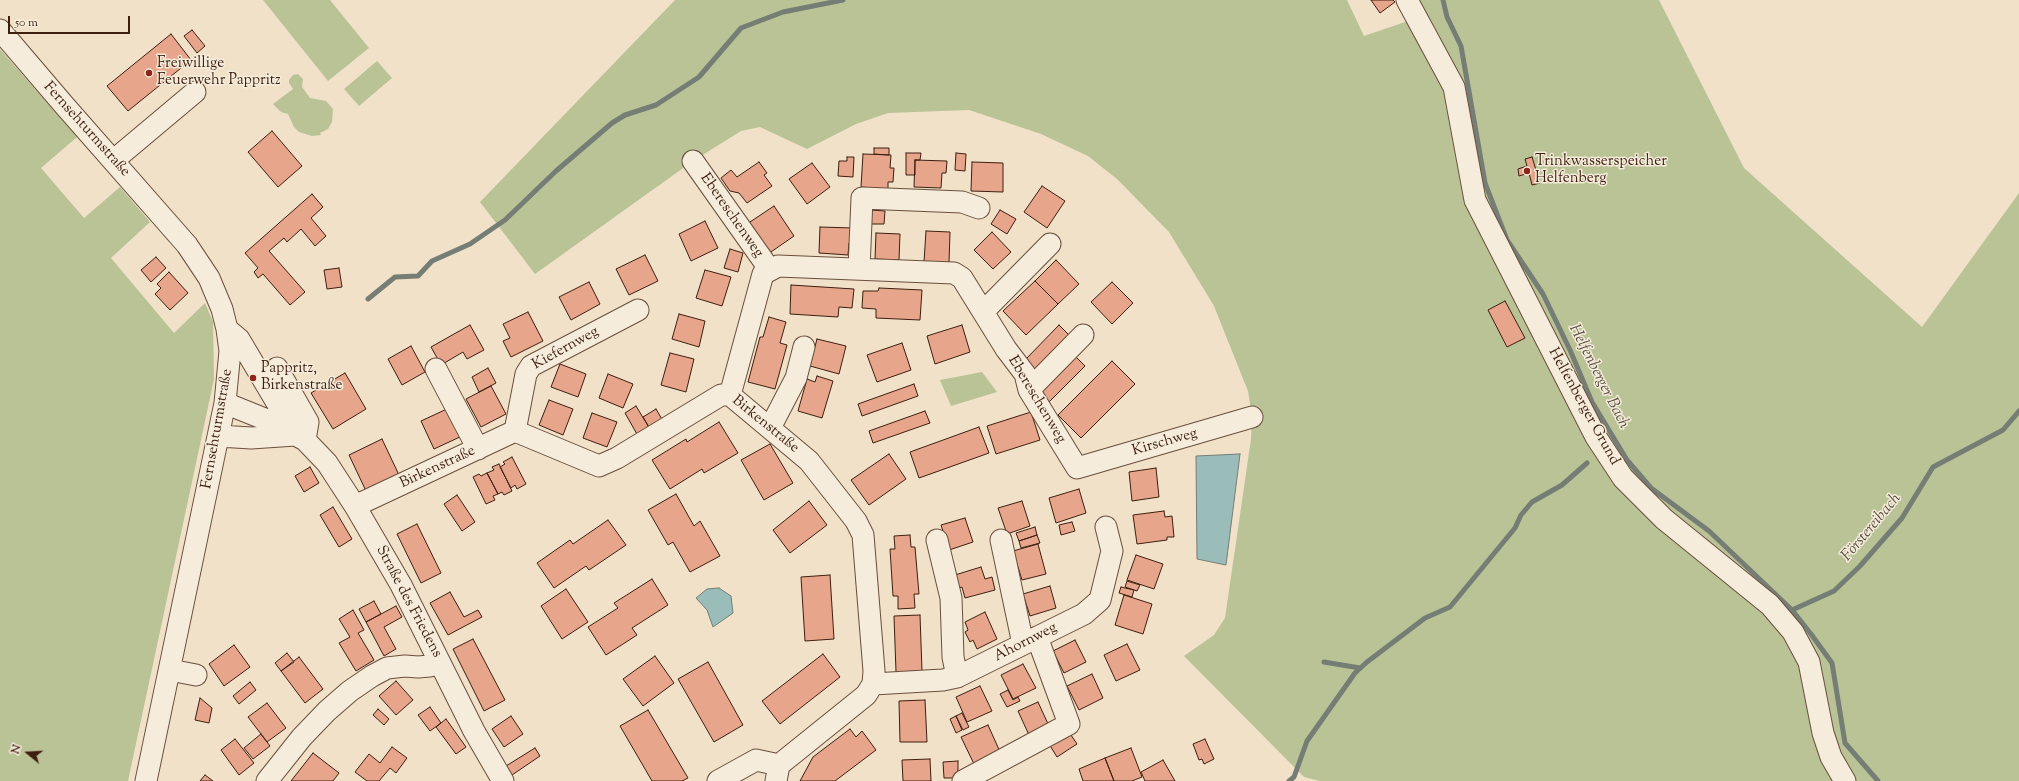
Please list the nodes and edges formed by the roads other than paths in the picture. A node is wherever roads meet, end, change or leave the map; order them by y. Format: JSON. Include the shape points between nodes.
{"nodes":[{"id":1,"x":1407,"y":0,"type":"edge"},
{"id":2,"x":0,"y":30,"type":"edge"},
{"id":3,"x":195,"y":92,"type":"dead end"},
{"id":4,"x":114,"y":160,"type":"junction"},
{"id":5,"x":693,"y":161,"type":"dead end"},
{"id":6,"x":979,"y":208,"type":"dead end"},
{"id":7,"x":1050,"y":244,"type":"dead end"},
{"id":8,"x":770,"y":270,"type":"junction"},
{"id":9,"x":859,"y":270,"type":"junction"},
{"id":10,"x":638,"y":310,"type":"dead end"},
{"id":11,"x":983,"y":312,"type":"junction"},
{"id":12,"x":227,"y":329,"type":"junction"},
{"id":13,"x":1083,"y":335,"type":"dead end"},
{"id":14,"x":804,"y":347,"type":"dead end"},
{"id":15,"x":277,"y":368,"type":"dead end"},
{"id":16,"x":436,"y":369,"type":"dead end"},
{"id":17,"x":1029,"y":390,"type":"junction"},
{"id":18,"x":730,"y":395,"type":"junction"},
{"id":19,"x":225,"y":403,"type":"junction"},
{"id":20,"x":1252,"y":418,"type":"dead end"},
{"id":21,"x":770,"y":428,"type":"junction"},
{"id":22,"x":515,"y":432,"type":"junction"},
{"id":23,"x":219,"y":436,"type":"junction"},
{"id":24,"x":301,"y":438,"type":"junction"},
{"id":25,"x":478,"y":449,"type":"junction"},
{"id":26,"x":1077,"y":468,"type":"joint"},
{"id":27,"x":355,"y":506,"type":"junction"},
{"id":28,"x":1106,"y":527,"type":"dead end"},
{"id":29,"x":937,"y":540,"type":"dead end"},
{"id":30,"x":1001,"y":540,"type":"dead end"},
{"id":31,"x":1030,"y":641,"type":"junction"},
{"id":32,"x":440,"y":663,"type":"junction"},
{"id":33,"x":170,"y":670,"type":"junction"},
{"id":34,"x":196,"y":675,"type":"dead end"},
{"id":35,"x":957,"y":677,"type":"junction"},
{"id":36,"x":873,"y":684,"type":"junction"},
{"id":37,"x":778,"y":773,"type":"edge"},
{"id":38,"x":146,"y":781,"type":"edge"},
{"id":39,"x":267,"y":781,"type":"edge"},
{"id":40,"x":503,"y":781,"type":"edge"},
{"id":41,"x":718,"y":781,"type":"edge"},
{"id":42,"x":963,"y":781,"type":"edge"},
{"id":43,"x":1845,"y":781,"type":"edge"}],
"edges":[{"from":1,"to":43,"type":"street","name":"Helfenberger Grund","via":[[1454,87],[1475,200],[1596,437],[1623,478],[1664,519],[1770,605],[1793,632],[1809,662],[1823,733],[1831,757]]},
{"from":2,"to":4,"type":"street","name":"Fernsehturmstraße"},
{"from":3,"to":4,"type":"street"},
{"from":4,"to":12,"type":"street","name":"Fernsehturmstraße","via":[[188,245],[209,278],[222,308]]},
{"from":5,"to":8,"type":"street","name":"Ebereschenweg"},
{"from":6,"to":9,"type":"street","via":[[962,202],[862,198]]},
{"from":7,"to":11,"type":"street"},
{"from":8,"to":9,"type":"street","name":"Ebereschenweg","via":[[778,266]]},
{"from":8,"to":18,"type":"street","name":"Ebereschenweg","via":[[763,274]]},
{"from":9,"to":11,"type":"street","name":"Ebereschenweg","via":[[954,273],[962,278]]},
{"from":10,"to":22,"type":"street","name":"Kiefernweg","via":[[531,366],[526,374]]},
{"from":11,"to":17,"type":"street","name":"Ebereschenweg","via":[[1025,374]]},
{"from":12,"to":19,"type":"street","name":"Fernsehturmstraße","via":[[230,351]]},
{"from":12,"to":24,"type":"street","via":[[239,339]]},
{"from":13,"to":17,"type":"street"},
{"from":14,"to":21,"type":"street","via":[[796,378]]},
{"from":15,"to":24,"type":"street","via":[[308,422]]},
{"from":16,"to":25,"type":"street"},
{"from":17,"to":26,"type":"street","name":"Ebereschenweg"},
{"from":18,"to":21,"type":"street","name":"Birkenstraße"},
{"from":18,"to":22,"type":"street","name":"Birkenstraße","via":[[721,395],[617,458],[599,466]]},
{"from":19,"to":23,"type":"street","name":"Fernsehturmstraße"},
{"from":19,"to":24,"type":"street","name":"Straße des Friedens","via":[[267,420]]},
{"from":20,"to":26,"type":"street","name":"Kirschweg"},
{"from":21,"to":36,"type":"street","name":"Birkenstraße","via":[[809,461],[856,522],[863,536]]},
{"from":22,"to":25,"type":"street","name":"Birkenstraße"},
{"from":23,"to":24,"type":"street"},
{"from":23,"to":33,"type":"street","name":"Fernsehturmstraße"},
{"from":24,"to":27,"type":"street","name":"Straße des Friedens","via":[[327,463]]},
{"from":25,"to":27,"type":"street","name":"Birkenstraße"},
{"from":27,"to":32,"type":"street","name":"Straße des Friedens","via":[[401,585]]},
{"from":28,"to":31,"type":"street","name":"Ahornweg","via":[[1112,551],[1100,600],[1084,614]]},
{"from":29,"to":35,"type":"street","via":[[951,598],[953,657]]},
{"from":30,"to":31,"type":"street"},
{"from":31,"to":35,"type":"street","name":"Ahornweg"},
{"from":31,"to":42,"type":"street","via":[[1069,724]]},
{"from":32,"to":39,"type":"street","via":[[430,666],[387,668],[350,691],[302,737]]},
{"from":32,"to":40,"type":"street","name":"Straße des Friedens","via":[[474,731]]},
{"from":33,"to":34,"type":"street"},
{"from":33,"to":38,"type":"street","name":"Fernsehturmstraße"},
{"from":35,"to":36,"type":"street","name":"Ahornweg"},
{"from":36,"to":37,"type":"street","via":[[866,695]]},
{"from":37,"to":41,"type":"street","via":[[756,760]]}]}
